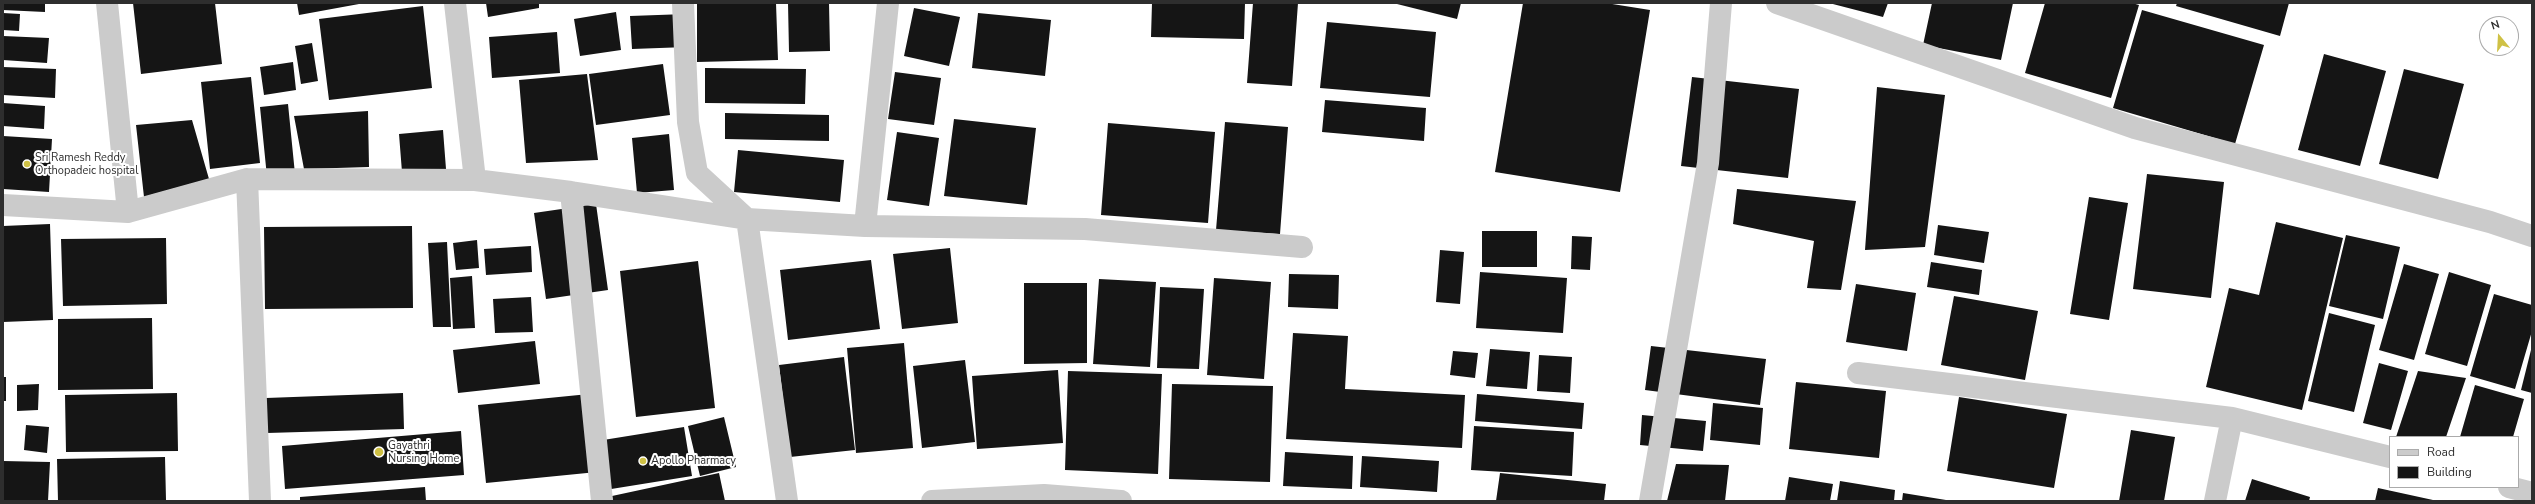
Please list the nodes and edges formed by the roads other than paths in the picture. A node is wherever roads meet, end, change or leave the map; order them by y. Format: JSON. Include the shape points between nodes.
{"nodes":[{"id":1,"x":107,"y":3,"type":"edge"},
{"id":2,"x":455,"y":3,"type":"edge"},
{"id":3,"x":683,"y":3,"type":"edge"},
{"id":4,"x":888,"y":3,"type":"edge"},
{"id":5,"x":1721,"y":3,"type":"edge"},
{"id":6,"x":1777,"y":3,"type":"edge"},
{"id":7,"x":247,"y":179,"type":"junction"},
{"id":8,"x":475,"y":180,"type":"junction"},
{"id":9,"x":571,"y":192,"type":"junction"},
{"id":10,"x":3,"y":205,"type":"edge"},
{"id":11,"x":128,"y":212,"type":"junction"},
{"id":12,"x":747,"y":220,"type":"junction"},
{"id":13,"x":865,"y":226,"type":"junction"},
{"id":14,"x":2532,"y":236,"type":"edge"},
{"id":15,"x":1302,"y":247,"type":"dead end"},
{"id":16,"x":1858,"y":373,"type":"dead end"},
{"id":17,"x":2232,"y":418,"type":"junction"},
{"id":18,"x":2389,"y":457,"type":"edge"},
{"id":19,"x":2513,"y":488,"type":"edge"},
{"id":20,"x":2532,"y":493,"type":"edge"},
{"id":21,"x":260,"y":501,"type":"edge"},
{"id":22,"x":602,"y":501,"type":"edge"},
{"id":23,"x":787,"y":501,"type":"edge"},
{"id":24,"x":932,"y":501,"type":"edge"},
{"id":25,"x":1121,"y":501,"type":"edge"},
{"id":26,"x":1650,"y":501,"type":"edge"},
{"id":27,"x":2215,"y":501,"type":"edge"}],
"edges":[{"from":1,"to":11,"type":"street"},
{"from":2,"to":8,"type":"street"},
{"from":3,"to":12,"type":"street","via":[[688,122],[697,173]]},
{"from":4,"to":13,"type":"street"},
{"from":5,"to":26,"type":"street","via":[[1708,163]]},
{"from":6,"to":14,"type":"street","via":[[2135,128],[2490,222]]},
{"from":7,"to":8,"type":"street"},
{"from":7,"to":11,"type":"street"},
{"from":7,"to":21,"type":"street"},
{"from":8,"to":9,"type":"street"},
{"from":9,"to":12,"type":"street"},
{"from":9,"to":22,"type":"street"},
{"from":10,"to":11,"type":"street"},
{"from":12,"to":13,"type":"street"},
{"from":12,"to":23,"type":"street"},
{"from":13,"to":15,"type":"street","via":[[1085,229]]},
{"from":16,"to":17,"type":"street"},
{"from":17,"to":18,"type":"street"},
{"from":17,"to":27,"type":"street"},
{"from":19,"to":20,"type":"street"},
{"from":24,"to":25,"type":"street","via":[[1044,495]]}]}
